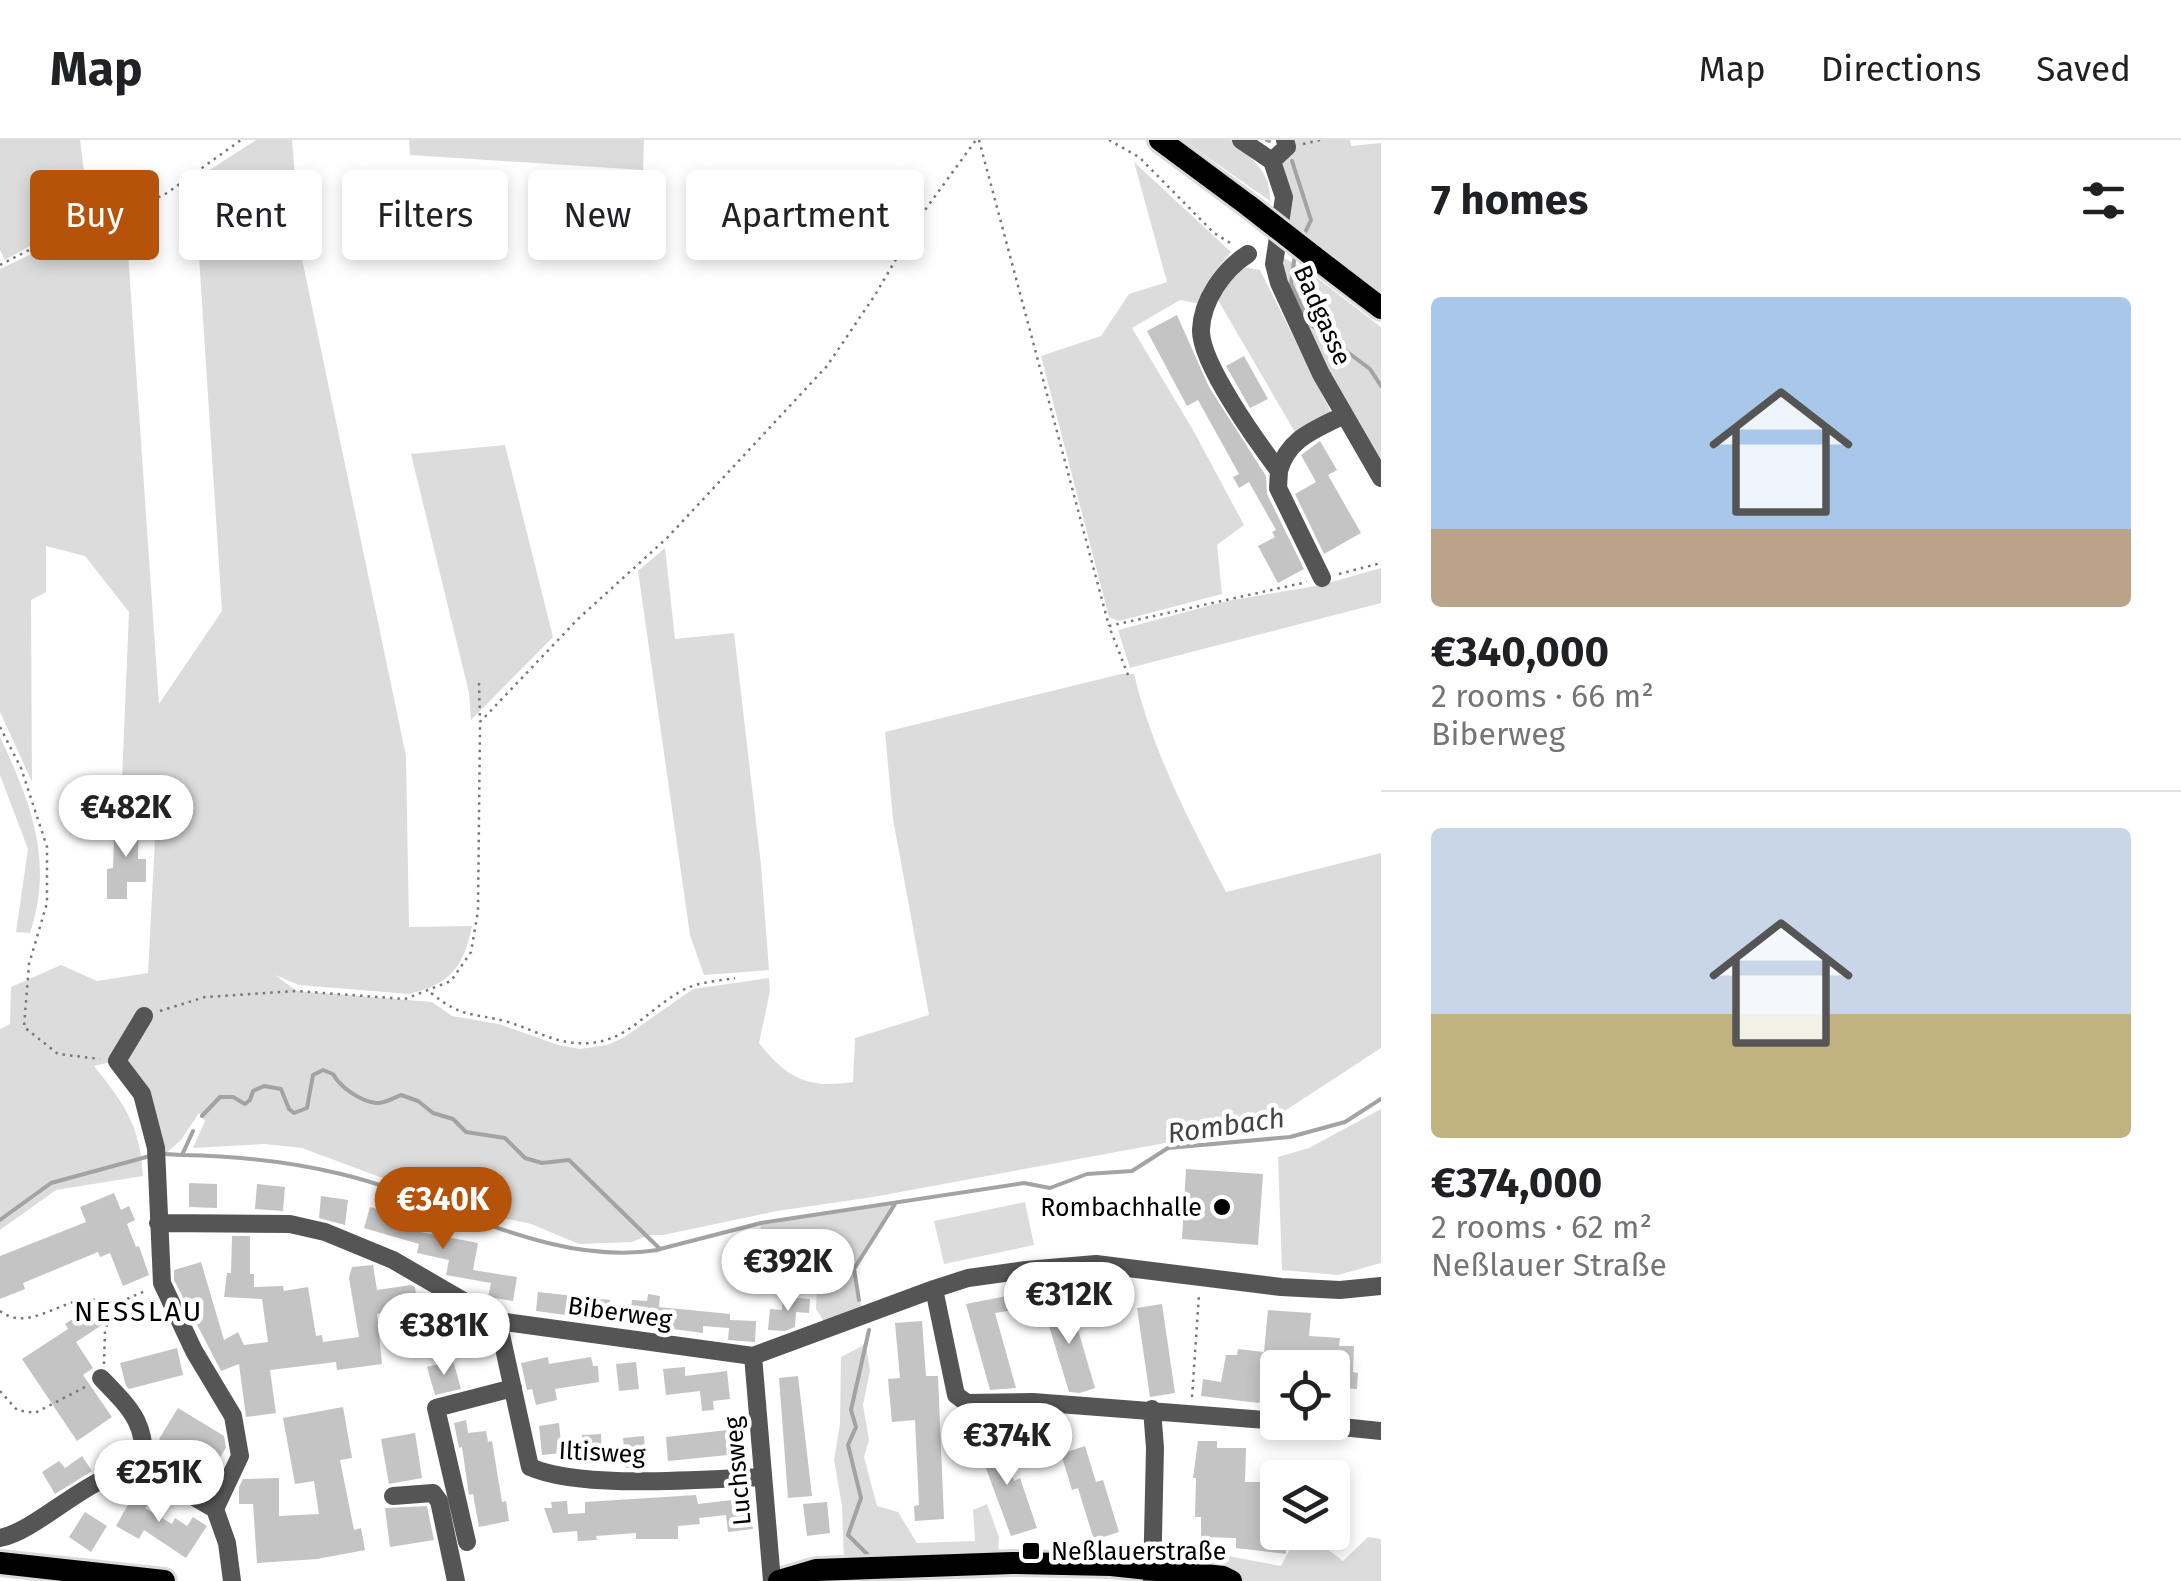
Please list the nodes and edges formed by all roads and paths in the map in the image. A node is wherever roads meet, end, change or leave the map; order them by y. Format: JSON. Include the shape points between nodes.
{"nodes":[{"id":1,"x":241,"y":140,"type":"edge"},
{"id":2,"x":978,"y":140,"type":"edge"},
{"id":3,"x":1109,"y":140,"type":"edge"},
{"id":4,"x":1160,"y":140,"type":"edge"},
{"id":5,"x":1241,"y":140,"type":"edge"},
{"id":6,"x":1285,"y":140,"type":"edge"},
{"id":7,"x":1272,"y":161,"type":"junction"},
{"id":8,"x":1248,"y":254,"type":"joint"},
{"id":9,"x":0,"y":265,"type":"edge"},
{"id":10,"x":1381,"y":308,"type":"edge"},
{"id":11,"x":1344,"y":416,"type":"junction"},
{"id":12,"x":1279,"y":471,"type":"junction"},
{"id":13,"x":1381,"y":478,"type":"edge"},
{"id":14,"x":1381,"y":563,"type":"edge"},
{"id":15,"x":1322,"y":578,"type":"junction"},
{"id":16,"x":1109,"y":626,"type":"junction"},
{"id":17,"x":1128,"y":676,"type":"dead end"},
{"id":18,"x":479,"y":682,"type":"dead end"},
{"id":19,"x":480,"y":722,"type":"junction"},
{"id":20,"x":0,"y":727,"type":"edge"},
{"id":21,"x":736,"y":978,"type":"dead end"},
{"id":22,"x":430,"y":992,"type":"junction"},
{"id":23,"x":144,"y":1016,"type":"joint"},
{"id":24,"x":117,"y":1061,"type":"junction"},
{"id":25,"x":158,"y":1223,"type":"junction"},
{"id":26,"x":1200,"y":1278,"type":"junction"},
{"id":27,"x":162,"y":1282,"type":"junction"},
{"id":28,"x":1381,"y":1286,"type":"edge"},
{"id":29,"x":934,"y":1289,"type":"junction"},
{"id":30,"x":114,"y":1305,"type":"junction"},
{"id":31,"x":0,"y":1311,"type":"edge"},
{"id":32,"x":498,"y":1320,"type":"junction"},
{"id":33,"x":753,"y":1356,"type":"junction"},
{"id":34,"x":101,"y":1378,"type":"junction"},
{"id":35,"x":513,"y":1388,"type":"junction"},
{"id":36,"x":0,"y":1391,"type":"edge"},
{"id":37,"x":1152,"y":1409,"type":"junction"},
{"id":38,"x":1191,"y":1413,"type":"junction"},
{"id":39,"x":1260,"y":1419,"type":"edge"},
{"id":40,"x":1350,"y":1428,"type":"edge"},
{"id":41,"x":1381,"y":1431,"type":"edge"},
{"id":42,"x":144,"y":1472,"type":"junction"},
{"id":43,"x":762,"y":1477,"type":"junction"},
{"id":44,"x":392,"y":1496,"type":"dead end"},
{"id":45,"x":215,"y":1509,"type":"junction"},
{"id":46,"x":0,"y":1538,"type":"edge"},
{"id":47,"x":467,"y":1542,"type":"dead end"},
{"id":48,"x":0,"y":1563,"type":"edge"},
{"id":49,"x":1152,"y":1575,"type":"edge"},
{"id":50,"x":164,"y":1581,"type":"edge"},
{"id":51,"x":232,"y":1581,"type":"edge"},
{"id":52,"x":456,"y":1581,"type":"edge"},
{"id":53,"x":775,"y":1581,"type":"edge"},
{"id":54,"x":1231,"y":1581,"type":"edge"}],
"edges":[{"from":1,"to":9,"type":"path","via":[[139,207],[54,236]]},
{"from":2,"to":16,"type":"path"},
{"from":2,"to":19,"type":"path","via":[[925,210],[828,366],[668,538]]},
{"from":3,"to":8,"type":"path","via":[[1138,157],[1214,234]]},
{"from":4,"to":10,"type":"main road","bridge":true},
{"from":5,"to":7,"type":"street"},
{"from":6,"to":7,"type":"street","via":[[1287,147]]},
{"from":7,"to":11,"type":"street","name":"Badgasse","via":[[1284,198],[1274,264],[1279,283]]},
{"from":8,"to":12,"type":"street","via":[[1221,278],[1201,331],[1206,356]]},
{"from":11,"to":12,"type":"street","via":[[1297,439]]},
{"from":11,"to":13,"type":"street","name":"Badgasse"},
{"from":12,"to":15,"type":"street","via":[[1278,488]]},
{"from":14,"to":15,"type":"path"},
{"from":15,"to":16,"type":"path"},
{"from":16,"to":17,"type":"path"},
{"from":18,"to":19,"type":"path"},
{"from":19,"to":22,"type":"path","via":[[478,911],[471,952],[451,981]]},
{"from":20,"to":24,"type":"path","via":[[46,846],[48,904],[29,964],[24,1027],[58,1054]]},
{"from":21,"to":22,"type":"path","via":[[683,990],[628,1032],[589,1043],[453,1011]]},
{"from":22,"to":23,"type":"path","via":[[405,1000],[297,990],[205,998]]},
{"from":23,"to":24,"type":"street"},
{"from":24,"to":25,"type":"street","via":[[142,1094],[156,1154]]},
{"from":25,"to":27,"type":"street"},
{"from":25,"to":32,"type":"street","name":"Biberweg","via":[[290,1224],[325,1232],[393,1260]]},
{"from":26,"to":28,"type":"street","name":"Biberweg","via":[[1340,1290]]},
{"from":26,"to":29,"type":"street","name":"Biberweg","via":[[1096,1264],[968,1278]]},
{"from":26,"to":38,"type":"path"},
{"from":27,"to":30,"type":"path"},
{"from":27,"to":45,"type":"street","via":[[233,1416],[240,1456]]},
{"from":29,"to":33,"type":"street","name":"Biberweg"},
{"from":29,"to":37,"type":"street","via":[[956,1395],[967,1403]]},
{"from":30,"to":31,"type":"path","via":[[89,1299],[29,1318]]},
{"from":30,"to":34,"type":"path"},
{"from":32,"to":33,"type":"street","name":"Biberweg"},
{"from":32,"to":35,"type":"street","name":"Iltisweg"},
{"from":33,"to":43,"type":"street","name":"Luchsweg"},
{"from":34,"to":36,"type":"path","via":[[35,1413],[17,1410]]},
{"from":34,"to":42,"type":"street","via":[[139,1421]]},
{"from":35,"to":43,"type":"street","name":"Iltisweg","via":[[530,1466],[545,1474],[630,1481]]},
{"from":35,"to":47,"type":"street","via":[[436,1408]]},
{"from":37,"to":38,"type":"street"},
{"from":37,"to":49,"type":"street"},
{"from":38,"to":39,"type":"street"},
{"from":40,"to":41,"type":"street"},
{"from":42,"to":45,"type":"street"},
{"from":42,"to":46,"type":"street","via":[[112,1476],[18,1534]]},
{"from":43,"to":53,"type":"street","name":"Luchsweg"},
{"from":44,"to":52,"type":"street","via":[[434,1493]]},
{"from":45,"to":51,"type":"street"},
{"from":48,"to":50,"type":"main road"},
{"from":49,"to":53,"type":"main road","via":[[1060,1563],[949,1564],[816,1570]]},
{"from":49,"to":54,"type":"main road"}]}
